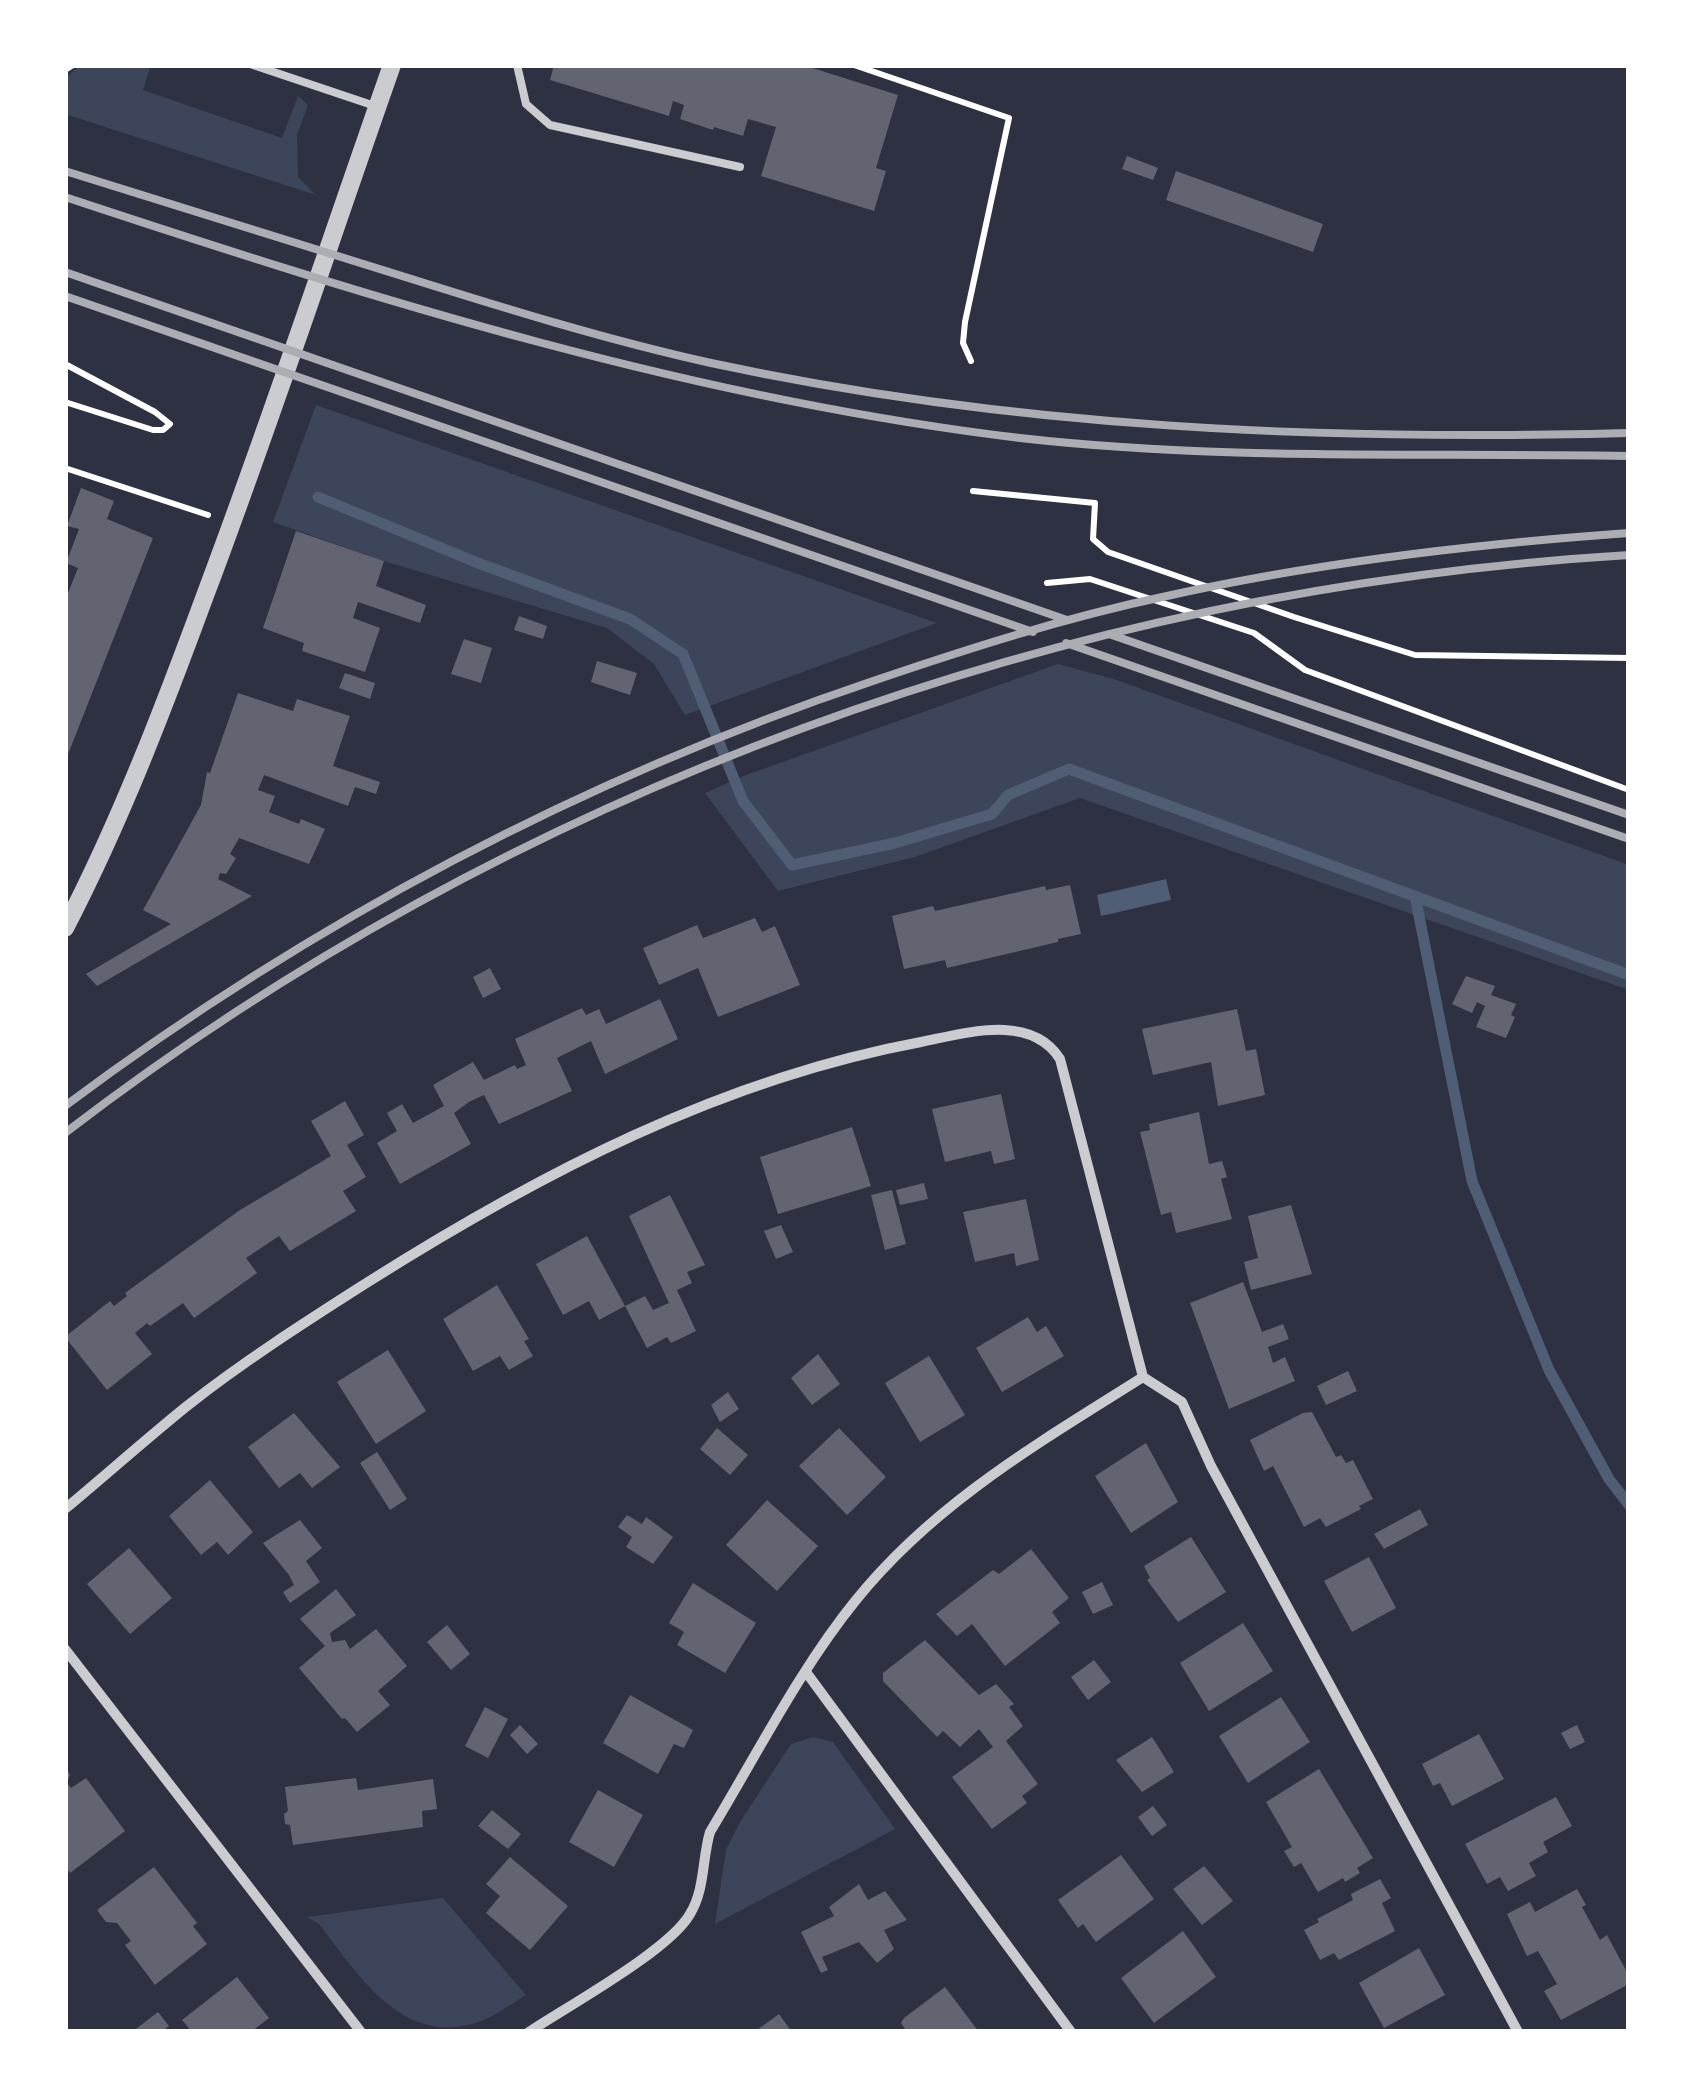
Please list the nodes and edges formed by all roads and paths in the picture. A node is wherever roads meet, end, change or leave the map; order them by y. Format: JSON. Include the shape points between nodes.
{"nodes":[{"id":1,"x":73,"y":65,"type":"edge"},
{"id":2,"x":253,"y":65,"type":"edge"},
{"id":3,"x":392,"y":65,"type":"edge"},
{"id":4,"x":517,"y":65,"type":"edge"},
{"id":5,"x":854,"y":65,"type":"edge"},
{"id":6,"x":65,"y":70,"type":"edge"},
{"id":7,"x":378,"y":107,"type":"junction"},
{"id":8,"x":740,"y":167,"type":"dead end"},
{"id":9,"x":971,"y":362,"type":"dead end"},
{"id":10,"x":65,"y":364,"type":"edge"},
{"id":11,"x":65,"y":402,"type":"edge"},
{"id":12,"x":65,"y":468,"type":"edge"},
{"id":13,"x":972,"y":491,"type":"dead end"},
{"id":14,"x":233,"y":523,"type":"junction"},
{"id":15,"x":1048,"y":583,"type":"dead end"},
{"id":16,"x":1629,"y":658,"type":"edge"},
{"id":17,"x":1629,"y":790,"type":"edge"},
{"id":18,"x":65,"y":928,"type":"edge"},
{"id":19,"x":1143,"y":1376,"type":"junction"},
{"id":20,"x":65,"y":1509,"type":"edge"},
{"id":21,"x":65,"y":1648,"type":"edge"},
{"id":22,"x":806,"y":1672,"type":"junction"},
{"id":23,"x":361,"y":2032,"type":"edge"},
{"id":24,"x":529,"y":2032,"type":"edge"},
{"id":25,"x":1071,"y":2032,"type":"edge"},
{"id":26,"x":1518,"y":2032,"type":"edge"}],
"edges":[{"from":1,"to":6,"type":"path"},
{"from":2,"to":7,"type":"lane"},
{"from":3,"to":7,"type":"street"},
{"from":4,"to":8,"type":"lane","via":[[526,104],[550,124]]},
{"from":5,"to":9,"type":"path","via":[[1009,118],[965,322],[962,343]]},
{"from":7,"to":14,"type":"street"},
{"from":10,"to":11,"type":"path","via":[[170,424],[153,430]]},
{"from":12,"to":14,"type":"path"},
{"from":13,"to":16,"type":"path","via":[[1095,502],[1092,539],[1108,552],[1414,655]]},
{"from":14,"to":18,"type":"street","via":[[160,718]]},
{"from":15,"to":17,"type":"path","via":[[1090,579],[1254,634],[1305,670]]},
{"from":19,"to":20,"type":"street","via":[[1060,1059],[1038,1035],[996,1030],[857,1054],[714,1100],[631,1136],[442,1236],[315,1316],[189,1405]]},
{"from":19,"to":22,"type":"street","via":[[967,1490],[855,1601]]},
{"from":19,"to":26,"type":"street","via":[[1182,1402]]},
{"from":21,"to":23,"type":"street"},
{"from":22,"to":24,"type":"street","via":[[710,1832],[692,1913],[674,1936]]},
{"from":22,"to":25,"type":"street"}]}
